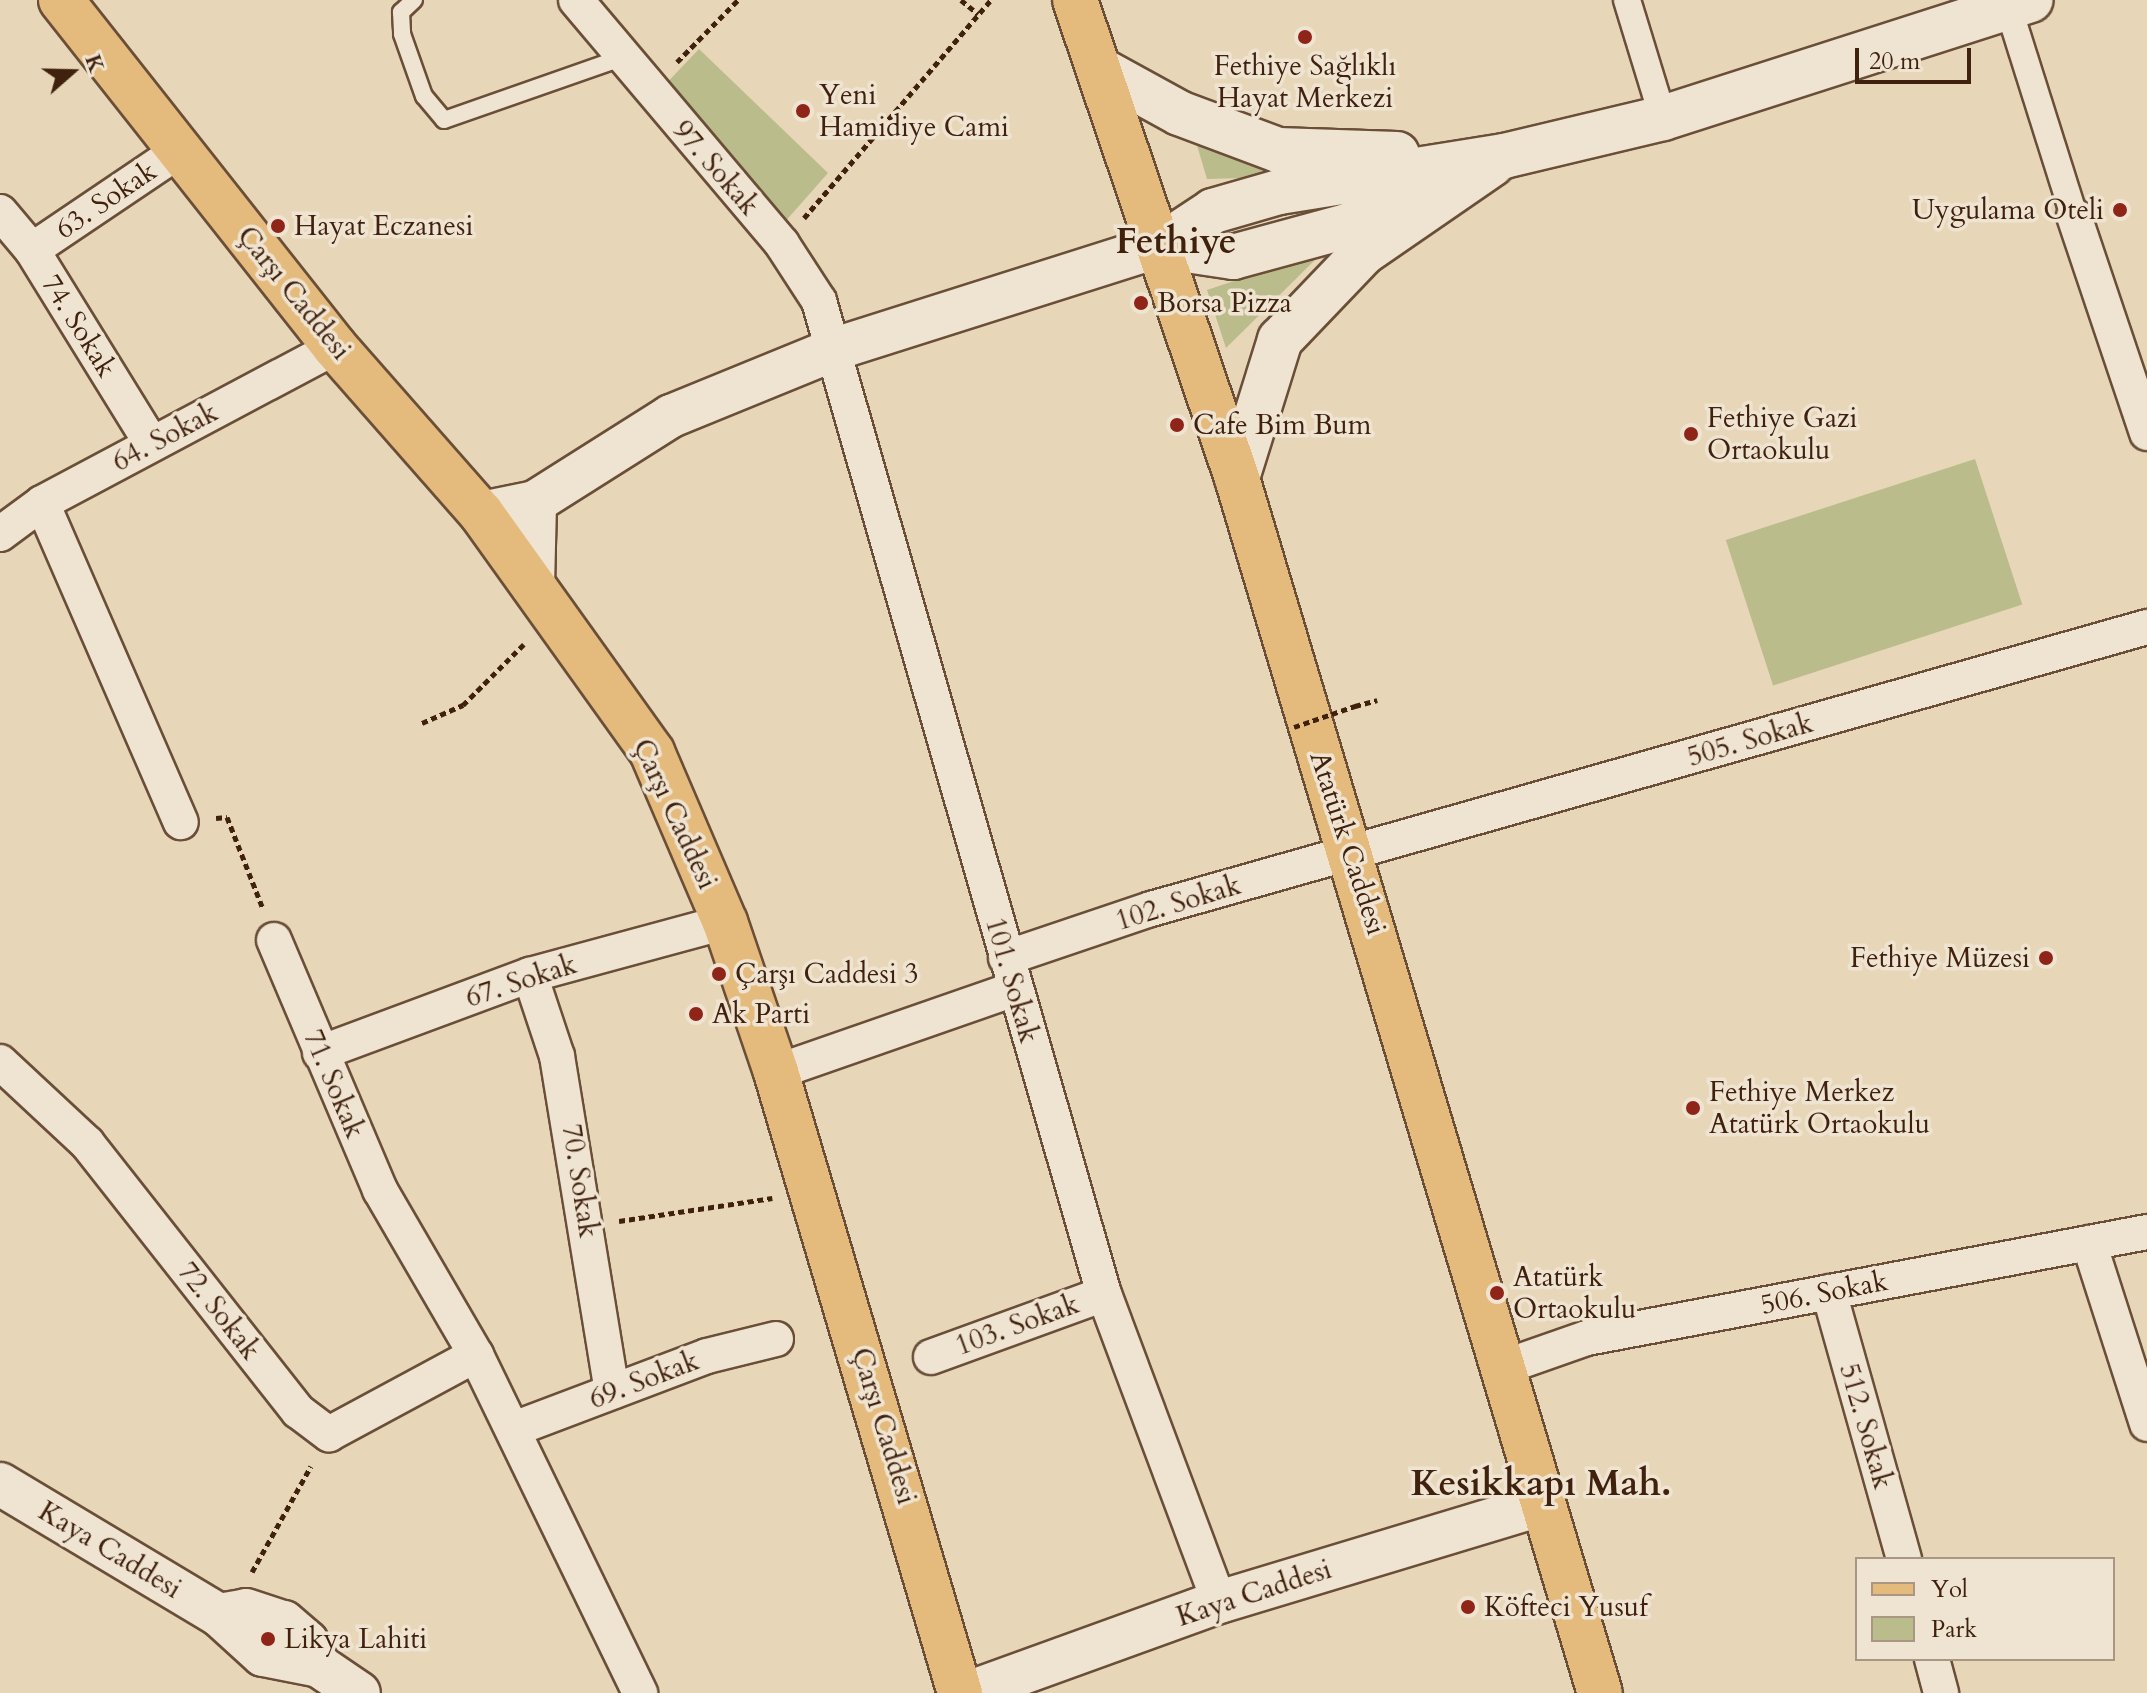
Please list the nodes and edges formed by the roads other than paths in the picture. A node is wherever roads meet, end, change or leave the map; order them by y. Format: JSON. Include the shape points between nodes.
{"nodes":[{"id":1,"x":61,"y":0,"type":"edge"},
{"id":2,"x":414,"y":0,"type":"edge"},
{"id":3,"x":576,"y":0,"type":"edge"},
{"id":4,"x":1075,"y":0,"type":"edge"},
{"id":5,"x":1627,"y":0,"type":"edge"},
{"id":6,"x":2015,"y":2,"type":"edge"},
{"id":7,"x":621,"y":58,"type":"junction"},
{"id":8,"x":1099,"y":69,"type":"junction"},
{"id":9,"x":1663,"y":118,"type":"junction"},
{"id":10,"x":180,"y":150,"type":"junction"},
{"id":11,"x":1504,"y":156,"type":"junction"},
{"id":12,"x":0,"y":212,"type":"edge"},
{"id":13,"x":2074,"y":216,"type":"joint"},
{"id":14,"x":1160,"y":246,"type":"junction"},
{"id":15,"x":32,"y":250,"type":"junction"},
{"id":16,"x":335,"y":347,"type":"junction"},
{"id":17,"x":835,"y":349,"type":"junction"},
{"id":18,"x":2147,"y":433,"type":"edge"},
{"id":19,"x":152,"y":444,"type":"junction"},
{"id":20,"x":1237,"y":478,"type":"junction"},
{"id":21,"x":535,"y":502,"type":"junction"},
{"id":22,"x":42,"y":503,"type":"junction"},
{"id":23,"x":481,"y":513,"type":"junction"},
{"id":24,"x":0,"y":534,"type":"edge"},
{"id":25,"x":533,"y":586,"type":"junction"},
{"id":26,"x":2147,"y":627,"type":"edge"},
{"id":27,"x":181,"y":822,"type":"road end"},
{"id":28,"x":1352,"y":853,"type":"junction"},
{"id":29,"x":725,"y":922,"type":"junction"},
{"id":30,"x":274,"y":940,"type":"road end"},
{"id":31,"x":1010,"y":973,"type":"junction"},
{"id":32,"x":530,"y":975,"type":"junction"},
{"id":33,"x":320,"y":1053,"type":"junction"},
{"id":34,"x":0,"y":1062,"type":"edge"},
{"id":35,"x":776,"y":1072,"type":"junction"},
{"id":36,"x":2147,"y":1232,"type":"edge"},
{"id":37,"x":2089,"y":1243,"type":"junction"},
{"id":38,"x":1829,"y":1292,"type":"junction"},
{"id":39,"x":1104,"y":1294,"type":"junction"},
{"id":40,"x":776,"y":1339,"type":"dead end"},
{"id":41,"x":476,"y":1355,"type":"junction"},
{"id":42,"x":931,"y":1357,"type":"dead end"},
{"id":43,"x":1504,"y":1367,"type":"junction"},
{"id":44,"x":612,"y":1392,"type":"junction"},
{"id":45,"x":2147,"y":1424,"type":"edge"},
{"id":46,"x":514,"y":1429,"type":"junction"},
{"id":47,"x":0,"y":1484,"type":"edge"},
{"id":48,"x":1544,"y":1504,"type":"junction"},
{"id":49,"x":1903,"y":1557,"type":"edge"},
{"id":50,"x":1219,"y":1602,"type":"junction"},
{"id":51,"x":1933,"y":1661,"type":"edge"},
{"id":52,"x":359,"y":1693,"type":"edge"},
{"id":53,"x":640,"y":1693,"type":"edge"},
{"id":54,"x":960,"y":1693,"type":"edge"},
{"id":55,"x":967,"y":1693,"type":"edge"},
{"id":56,"x":1600,"y":1693,"type":"edge"},
{"id":57,"x":1941,"y":1693,"type":"edge"}],
"edges":[{"from":1,"to":10,"type":"main road","name":"Çarşı Caddesi"},
{"from":2,"to":7,"type":"lane","via":[[401,12],[402,34],[424,96],[444,120]]},
{"from":3,"to":7,"type":"street","name":"97. Sokak"},
{"from":4,"to":8,"type":"main road","name":"Atatürk Caddesi"},
{"from":5,"to":9,"type":"street"},
{"from":6,"to":9,"type":"main road"},
{"from":6,"to":13,"type":"street"},
{"from":7,"to":17,"type":"street","name":"97. Sokak","via":[[782,244],[819,301]]},
{"from":8,"to":11,"type":"main road","via":[[1179,113],[1278,150]]},
{"from":8,"to":14,"type":"main road","name":"Atatürk Caddesi"},
{"from":9,"to":11,"type":"main road"},
{"from":10,"to":15,"type":"street","name":"63. Sokak"},
{"from":10,"to":16,"type":"main road","name":"Çarşı Caddesi"},
{"from":11,"to":14,"type":"main road","via":[[1279,192],[1213,211]]},
{"from":11,"to":20,"type":"main road","via":[[1363,253],[1280,340]]},
{"from":12,"to":15,"type":"street","name":"74. Sokak"},
{"from":13,"to":18,"type":"street"},
{"from":14,"to":17,"type":"street"},
{"from":14,"to":20,"type":"main road","name":"Atatürk Caddesi"},
{"from":15,"to":19,"type":"street","name":"74. Sokak"},
{"from":16,"to":19,"type":"street","name":"64. Sokak"},
{"from":16,"to":23,"type":"main road","name":"Çarşı Caddesi"},
{"from":17,"to":21,"type":"street","via":[[671,416]]},
{"from":17,"to":31,"type":"street","name":"101. Sokak","via":[[878,526]]},
{"from":19,"to":22,"type":"street","name":"64. Sokak"},
{"from":20,"to":28,"type":"main road","name":"Atatürk Caddesi"},
{"from":21,"to":23,"type":"street"},
{"from":21,"to":25,"type":"street"},
{"from":22,"to":24,"type":"street","name":"64. Sokak"},
{"from":22,"to":27,"type":"street"},
{"from":23,"to":25,"type":"main road","name":"Çarşı Caddesi"},
{"from":25,"to":29,"type":"main road","name":"Çarşı Caddesi","via":[[652,752]]},
{"from":26,"to":28,"type":"street","name":"505. Sokak"},
{"from":28,"to":31,"type":"street","name":"102. Sokak"},
{"from":28,"to":43,"type":"main road","name":"Atatürk Caddesi"},
{"from":29,"to":32,"type":"street","name":"67. Sokak"},
{"from":29,"to":35,"type":"main road","name":"Çarşı Caddesi"},
{"from":30,"to":33,"type":"street","name":"71. Sokak"},
{"from":31,"to":35,"type":"street","name":"102. Sokak"},
{"from":31,"to":39,"type":"street","name":"101. Sokak"},
{"from":32,"to":33,"type":"street","name":"67. Sokak"},
{"from":32,"to":44,"type":"street","name":"70. Sokak","via":[[557,1056]]},
{"from":33,"to":41,"type":"street","name":"71. Sokak","via":[[380,1190]]},
{"from":34,"to":41,"type":"street","name":"72. Sokak","via":[[87,1143],[298,1411],[329,1434]]},
{"from":35,"to":54,"type":"main road","name":"Çarşı Caddesi"},
{"from":36,"to":37,"type":"street","name":"506. Sokak"},
{"from":37,"to":38,"type":"street","name":"506. Sokak"},
{"from":37,"to":45,"type":"street"},
{"from":38,"to":43,"type":"street","name":"506. Sokak","via":[[1587,1338]]},
{"from":38,"to":49,"type":"street","name":"512. Sokak"},
{"from":39,"to":42,"type":"street","name":"103. Sokak"},
{"from":39,"to":50,"type":"street","name":"101. Sokak"},
{"from":40,"to":44,"type":"street","name":"69. Sokak"},
{"from":41,"to":46,"type":"street","name":"71. Sokak"},
{"from":43,"to":48,"type":"main road","name":"Atatürk Caddesi"},
{"from":44,"to":46,"type":"street","name":"69. Sokak"},
{"from":46,"to":53,"type":"street","name":"71. Sokak"},
{"from":47,"to":52,"type":"street","name":"Kaya Caddesi","via":[[246,1610],[284,1622],[307,1642],[319,1666]]},
{"from":48,"to":50,"type":"street","name":"Kaya Caddesi"},
{"from":48,"to":56,"type":"main road","name":"Atatürk Caddesi"},
{"from":50,"to":55,"type":"street","name":"Kaya Caddesi"},
{"from":51,"to":57,"type":"street"}]}
